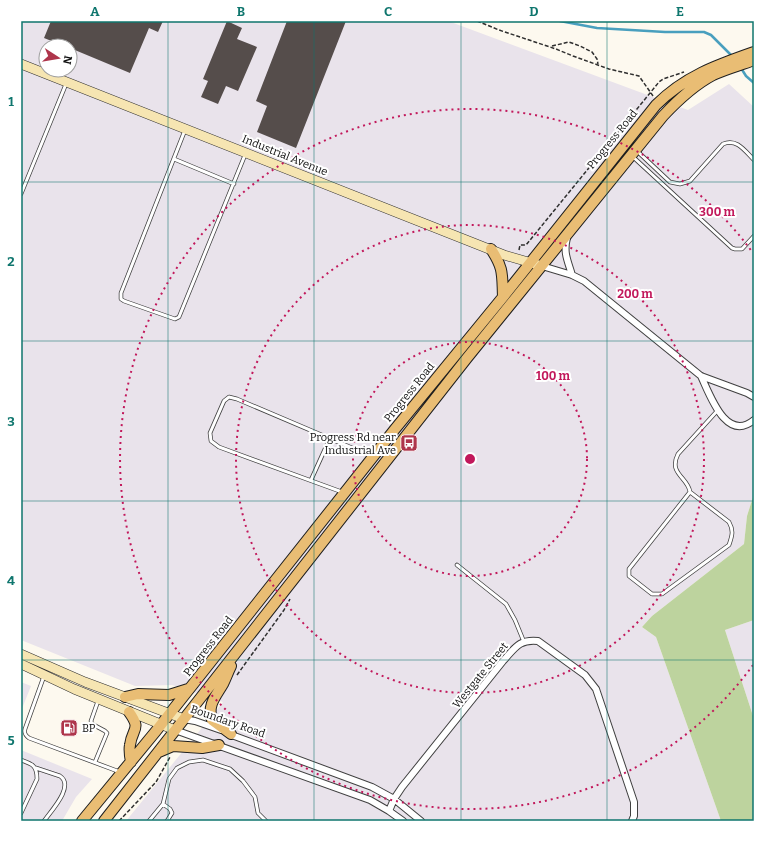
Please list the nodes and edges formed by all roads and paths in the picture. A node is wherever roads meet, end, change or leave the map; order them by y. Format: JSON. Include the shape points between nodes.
{"nodes":[{"id":1,"x":477,"y":21,"type":"edge"},
{"id":2,"x":550,"y":46,"type":"junction"},
{"id":3,"x":752,"y":57,"type":"edge"},
{"id":4,"x":21,"y":64,"type":"edge"},
{"id":5,"x":599,"y":65,"type":"junction"},
{"id":6,"x":724,"y":67,"type":"junction"},
{"id":7,"x":684,"y":72,"type":"dead end"},
{"id":8,"x":67,"y":82,"type":"junction"},
{"id":9,"x":650,"y":93,"type":"junction"},
{"id":10,"x":659,"y":101,"type":"junction"},
{"id":11,"x":186,"y":128,"type":"junction"},
{"id":12,"x":246,"y":152,"type":"junction"},
{"id":13,"x":633,"y":153,"type":"junction"},
{"id":14,"x":174,"y":159,"type":"junction"},
{"id":15,"x":754,"y":160,"type":"edge"},
{"id":16,"x":234,"y":184,"type":"junction"},
{"id":17,"x":21,"y":194,"type":"edge"},
{"id":18,"x":569,"y":232,"type":"junction"},
{"id":19,"x":754,"y":236,"type":"edge"},
{"id":20,"x":491,"y":249,"type":"junction"},
{"id":21,"x":516,"y":258,"type":"junction"},
{"id":22,"x":530,"y":262,"type":"junction"},
{"id":23,"x":542,"y":266,"type":"junction"},
{"id":24,"x":572,"y":275,"type":"junction"},
{"id":25,"x":502,"y":297,"type":"junction"},
{"id":26,"x":700,"y":376,"type":"junction"},
{"id":27,"x":754,"y":397,"type":"edge"},
{"id":28,"x":718,"y":409,"type":"junction"},
{"id":29,"x":754,"y":420,"type":"edge"},
{"id":30,"x":330,"y":438,"type":"junction"},
{"id":31,"x":373,"y":456,"type":"junction"},
{"id":32,"x":311,"y":480,"type":"junction"},
{"id":33,"x":690,"y":492,"type":"junction"},
{"id":34,"x":344,"y":493,"type":"junction"},
{"id":35,"x":456,"y":565,"type":"dead end"},
{"id":36,"x":524,"y":642,"type":"junction"},
{"id":37,"x":237,"y":653,"type":"junction"},
{"id":38,"x":21,"y":654,"type":"edge"},
{"id":39,"x":21,"y":664,"type":"edge"},
{"id":40,"x":44,"y":675,"type":"junction"},
{"id":41,"x":188,"y":689,"type":"junction"},
{"id":42,"x":125,"y":697,"type":"junction"},
{"id":43,"x":98,"y":699,"type":"junction"},
{"id":44,"x":129,"y":712,"type":"junction"},
{"id":45,"x":169,"y":714,"type":"junction"},
{"id":46,"x":184,"y":719,"type":"junction"},
{"id":47,"x":161,"y":724,"type":"junction"},
{"id":48,"x":175,"y":730,"type":"junction"},
{"id":49,"x":231,"y":734,"type":"junction"},
{"id":50,"x":219,"y":746,"type":"junction"},
{"id":51,"x":158,"y":752,"type":"junction"},
{"id":52,"x":21,"y":760,"type":"edge"},
{"id":53,"x":95,"y":762,"type":"junction"},
{"id":54,"x":131,"y":762,"type":"junction"},
{"id":55,"x":36,"y":768,"type":"junction"},
{"id":56,"x":122,"y":772,"type":"junction"},
{"id":57,"x":394,"y":799,"type":"junction"},
{"id":58,"x":163,"y":804,"type":"junction"},
{"id":59,"x":389,"y":811,"type":"junction"},
{"id":60,"x":21,"y":813,"type":"edge"},
{"id":61,"x":44,"y":821,"type":"edge"},
{"id":62,"x":82,"y":821,"type":"edge"},
{"id":63,"x":104,"y":821,"type":"edge"},
{"id":64,"x":149,"y":821,"type":"edge"},
{"id":65,"x":167,"y":821,"type":"edge"},
{"id":66,"x":266,"y":821,"type":"edge"},
{"id":67,"x":403,"y":821,"type":"edge"},
{"id":68,"x":421,"y":821,"type":"edge"},
{"id":69,"x":632,"y":821,"type":"edge"}],
"edges":[{"from":1,"to":2,"type":"path"},
{"from":2,"to":5,"type":"path"},
{"from":2,"to":5,"type":"path","via":[[570,42],[592,52]]},
{"from":3,"to":6,"type":"main road","name":"Progress Road"},
{"from":4,"to":8,"type":"street","name":"Industrial Avenue"},
{"from":5,"to":9,"type":"path","via":[[639,76]]},
{"from":6,"to":10,"type":"main road","name":"Progress Road","via":[[696,74]]},
{"from":6,"to":13,"type":"main road","name":"Progress Road","via":[[677,101]]},
{"from":7,"to":9,"type":"path","via":[[662,79]]},
{"from":8,"to":11,"type":"street","name":"Industrial Avenue"},
{"from":8,"to":17,"type":"lane"},
{"from":9,"to":10,"type":"path"},
{"from":9,"to":21,"type":"path","via":[[526,245],[520,245]]},
{"from":10,"to":22,"type":"main road","name":"Progress Road"},
{"from":11,"to":12,"type":"street","name":"Industrial Avenue"},
{"from":11,"to":14,"type":"lane"},
{"from":12,"to":16,"type":"lane"},
{"from":12,"to":20,"type":"street","name":"Industrial Avenue"},
{"from":13,"to":15,"type":"lane","via":[[670,182],[680,184],[690,181],[724,144],[730,141],[736,143]]},
{"from":13,"to":18,"type":"main road","name":"Progress Road"},
{"from":13,"to":19,"type":"lane","via":[[732,248],[742,249]]},
{"from":14,"to":16,"type":"lane"},
{"from":14,"to":16,"type":"lane","via":[[121,293],[121,299],[124,301],[175,319],[179,317]]},
{"from":18,"to":23,"type":"main road","name":"Progress Road"},
{"from":18,"to":24,"type":"street","via":[[564,248]]},
{"from":20,"to":21,"type":"street","name":"Industrial Avenue"},
{"from":20,"to":25,"type":"main road","via":[[502,270]]},
{"from":21,"to":22,"type":"street","name":"Industrial Avenue"},
{"from":22,"to":23,"type":"street","name":"Industrial Avenue"},
{"from":22,"to":25,"type":"main road","name":"Progress Road"},
{"from":23,"to":24,"type":"street"},
{"from":23,"to":37,"type":"main road","name":"Progress Road"},
{"from":24,"to":26,"type":"street","via":[[584,280]]},
{"from":25,"to":31,"type":"main road","name":"Progress Road"},
{"from":26,"to":27,"type":"street"},
{"from":26,"to":28,"type":"street"},
{"from":28,"to":29,"type":"street","via":[[722,417],[732,425],[743,426]]},
{"from":28,"to":33,"type":"lane","via":[[675,460],[675,467]]},
{"from":30,"to":31,"type":"lane"},
{"from":30,"to":32,"type":"lane"},
{"from":30,"to":32,"type":"lane","via":[[237,399],[229,397],[224,401],[210,434],[211,441],[219,447]]},
{"from":31,"to":34,"type":"main road","name":"Progress Road"},
{"from":32,"to":34,"type":"lane"},
{"from":33,"to":33,"type":"lane","via":[[629,569],[629,576],[652,594],[662,594],[730,545],[733,531],[729,522]]},
{"from":34,"to":41,"type":"main road","name":"Progress Road"},
{"from":35,"to":36,"type":"lane","via":[[506,604]]},
{"from":36,"to":57,"type":"street","name":"Westgate Street","via":[[503,661]]},
{"from":36,"to":69,"type":"street","name":"Westgate Street","via":[[538,641],[585,675],[596,689],[634,802]]},
{"from":37,"to":46,"type":"main road","name":"Progress Road"},
{"from":37,"to":49,"type":"main road","via":[[210,710],[212,720]]},
{"from":38,"to":42,"type":"street","name":"Boundary Road"},
{"from":39,"to":40,"type":"street"},
{"from":40,"to":43,"type":"street"},
{"from":40,"to":53,"type":"lane","via":[[25,728],[26,736]]},
{"from":41,"to":42,"type":"main road","via":[[169,695],[138,694]]},
{"from":41,"to":45,"type":"main road","name":"Progress Road"},
{"from":42,"to":45,"type":"street","name":"Boundary Road"},
{"from":43,"to":44,"type":"street"},
{"from":43,"to":53,"type":"lane","via":[[90,721],[107,733]]},
{"from":44,"to":47,"type":"street"},
{"from":44,"to":54,"type":"main road","via":[[136,721],[130,746]]},
{"from":45,"to":46,"type":"street","name":"Boundary Road"},
{"from":45,"to":47,"type":"main road","name":"Progress Road"},
{"from":46,"to":48,"type":"main road","name":"Progress Road"},
{"from":46,"to":49,"type":"street","name":"Boundary Road"},
{"from":47,"to":48,"type":"street"},
{"from":47,"to":54,"type":"main road","name":"Progress Road"},
{"from":48,"to":50,"type":"street"},
{"from":48,"to":51,"type":"main road","name":"Progress Road"},
{"from":49,"to":57,"type":"street","name":"Boundary Road","via":[[359,781]]},
{"from":50,"to":51,"type":"main road","via":[[173,746]]},
{"from":50,"to":59,"type":"street","via":[[357,795]]},
{"from":51,"to":63,"type":"main road","name":"Progress Road"},
{"from":52,"to":55,"type":"lane"},
{"from":53,"to":56,"type":"lane"},
{"from":54,"to":56,"type":"main road","name":"Progress Road"},
{"from":55,"to":60,"type":"lane","via":[[36,779]]},
{"from":55,"to":61,"type":"lane","via":[[60,776],[65,781],[64,794]]},
{"from":56,"to":62,"type":"main road","name":"Progress Road"},
{"from":57,"to":59,"type":"street","name":"Westgate Street"},
{"from":57,"to":68,"type":"street","name":"Boundary Road"},
{"from":58,"to":64,"type":"lane"},
{"from":58,"to":65,"type":"lane","via":[[172,813]]},
{"from":58,"to":66,"type":"lane","via":[[169,779],[177,768],[189,762],[203,760],[230,769],[255,798],[258,813]]},
{"from":59,"to":67,"type":"street"}]}
